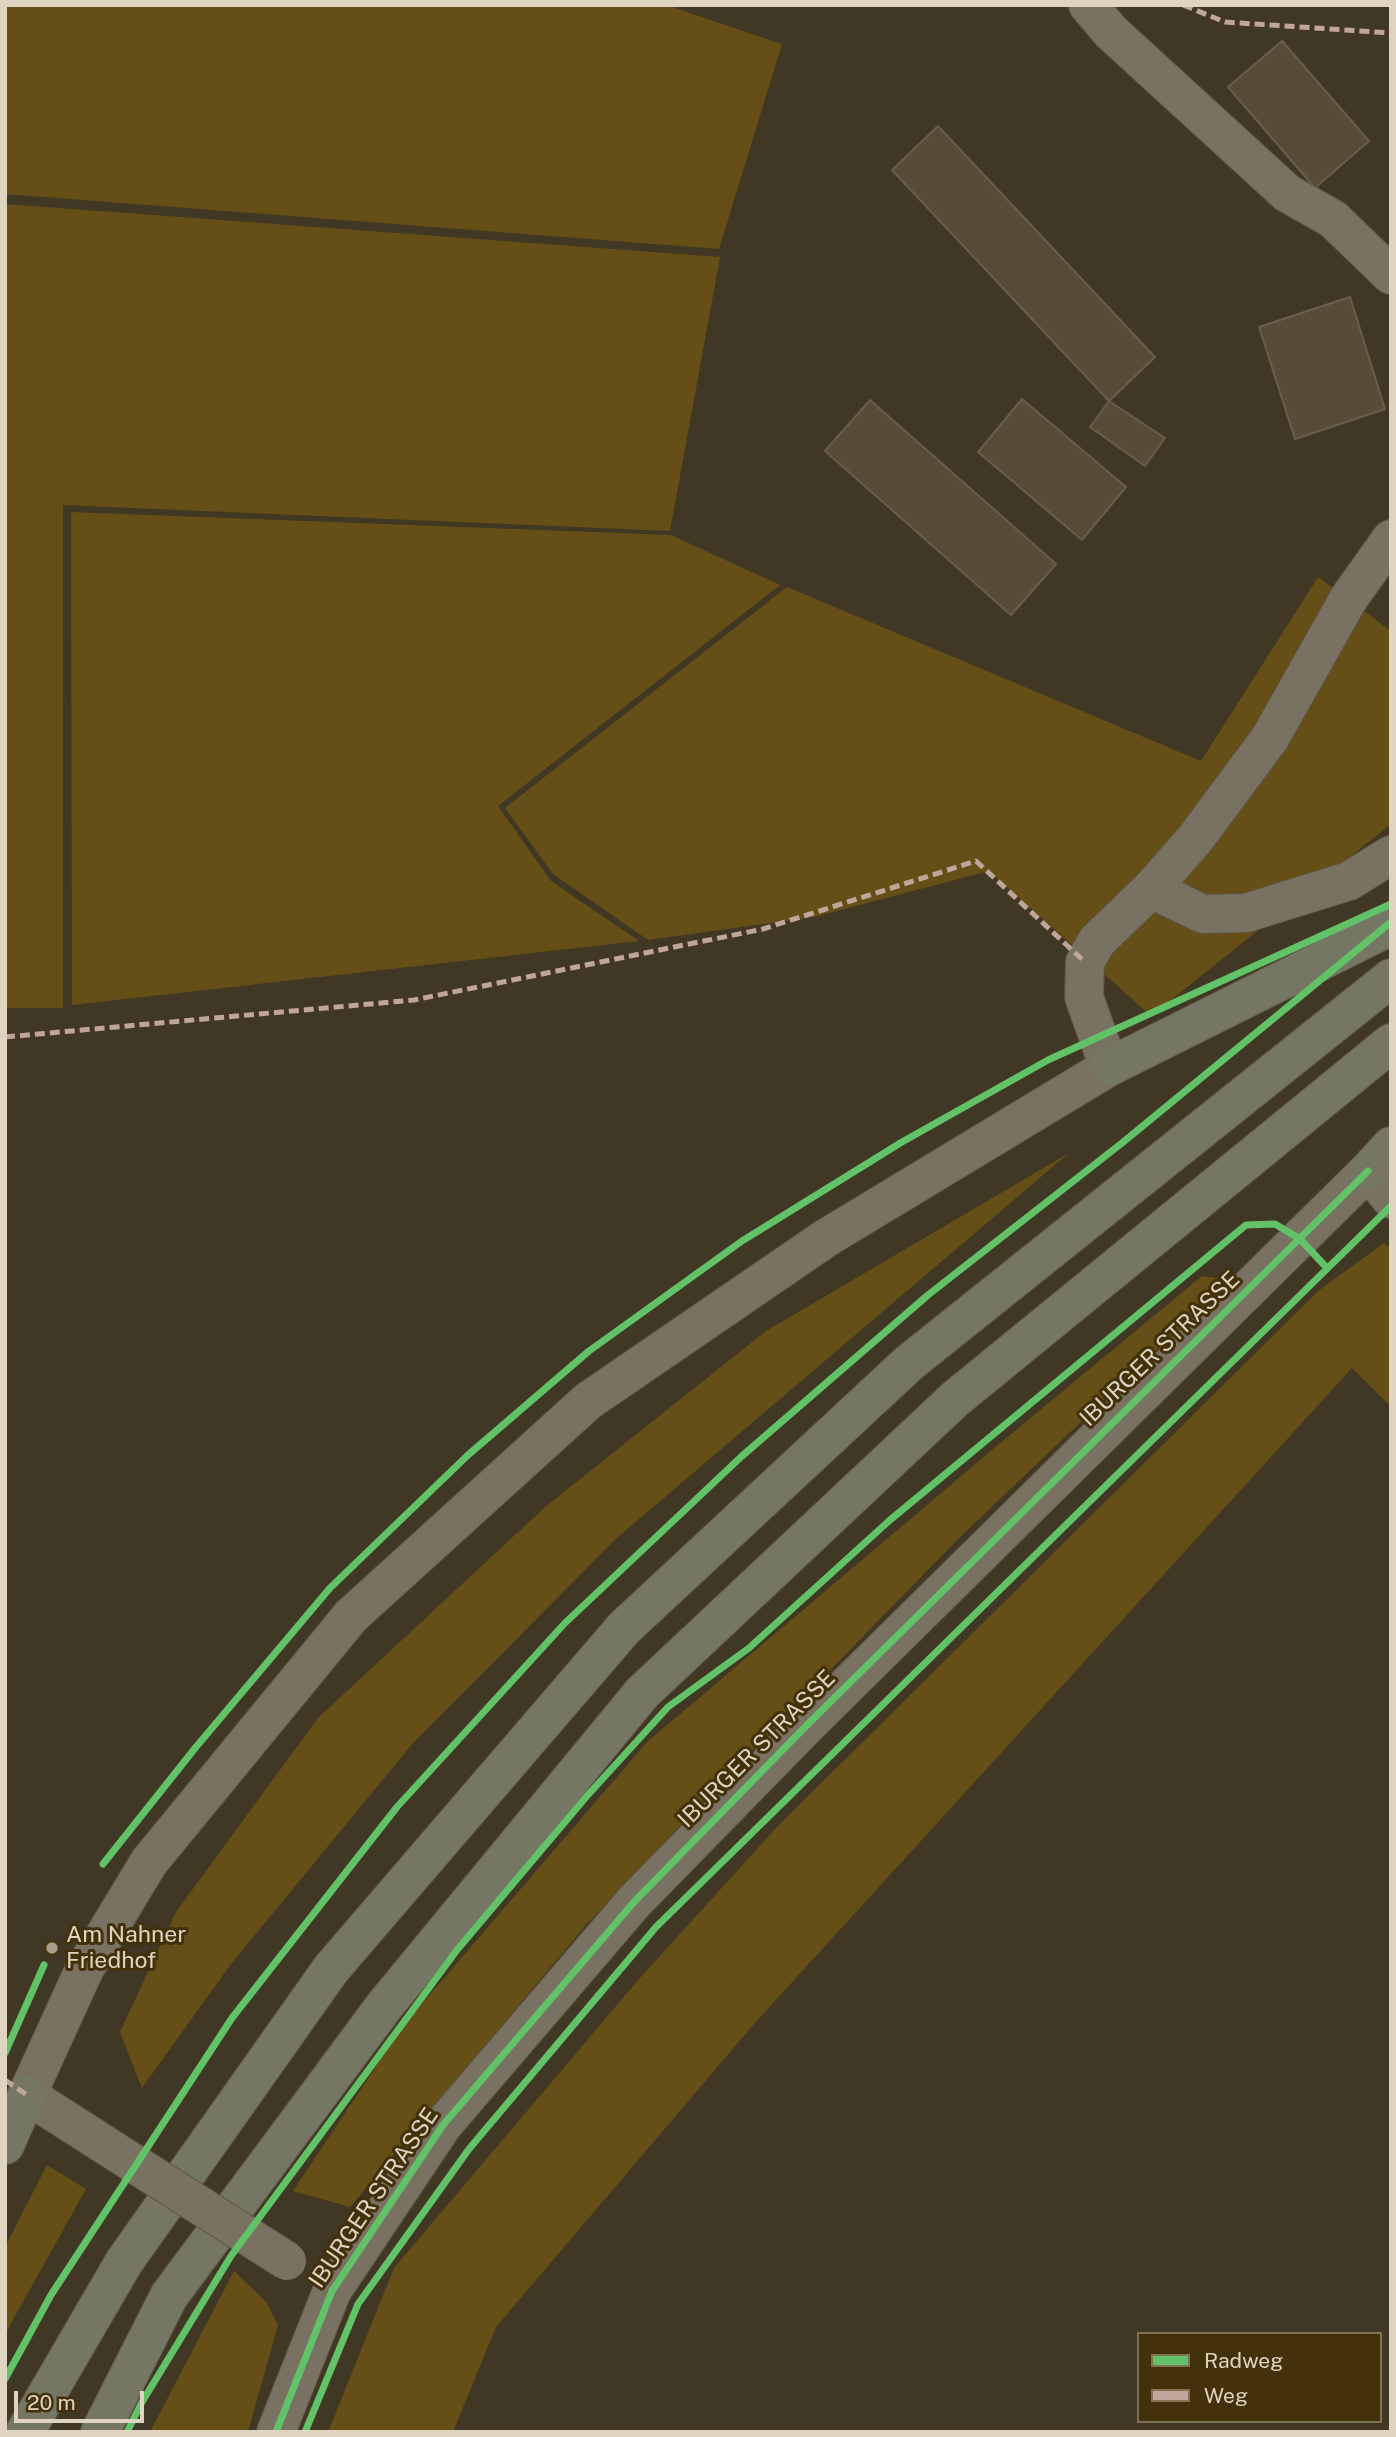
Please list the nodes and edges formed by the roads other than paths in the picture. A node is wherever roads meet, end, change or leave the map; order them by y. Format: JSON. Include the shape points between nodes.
{"nodes":[{"id":1,"x":1088,"y":5,"type":"edge"},
{"id":2,"x":1391,"y":275,"type":"edge"},
{"id":3,"x":1391,"y":539,"type":"edge"},
{"id":4,"x":1391,"y":855,"type":"edge"},
{"id":5,"x":1151,"y":889,"type":"junction"},
{"id":6,"x":1391,"y":926,"type":"edge"},
{"id":7,"x":1391,"y":978,"type":"edge"},
{"id":8,"x":1391,"y":1043,"type":"edge"},
{"id":9,"x":1109,"y":1067,"type":"junction"},
{"id":10,"x":1383,"y":1172,"type":"edge"},
{"id":11,"x":27,"y":2095,"type":"junction"},
{"id":12,"x":5,"y":2145,"type":"edge"},
{"id":13,"x":331,"y":2291,"type":"junction"},
{"id":14,"x":25,"y":2432,"type":"edge"},
{"id":15,"x":100,"y":2432,"type":"edge"},
{"id":16,"x":276,"y":2432,"type":"edge"}],
"edges":[{"from":1,"to":2,"type":"street","via":[[1111,32],[1287,193],[1334,219]]},
{"from":3,"to":5,"type":"street","via":[[1349,598],[1270,738],[1195,839]]},
{"from":4,"to":5,"type":"street","via":[[1349,881],[1246,913],[1203,914]]},
{"from":5,"to":9,"type":"street","via":[[1097,941],[1085,962],[1084,997]]},
{"from":6,"to":9,"type":"highway"},
{"from":7,"to":14,"type":"highway","via":[[909,1363],[624,1628],[331,1969],[124,2262]]},
{"from":8,"to":15,"type":"highway","via":[[955,1399],[642,1693],[385,2005],[169,2296]]},
{"from":9,"to":11,"type":"street","via":[[826,1238],[588,1401],[351,1616],[149,1862],[85,1968]]},
{"from":10,"to":13,"type":"street","name":"IBURGER STRASSE","via":[[807,1725],[634,1902],[443,2125]]},
{"from":11,"to":12,"type":"highway"},
{"from":11,"to":13,"type":"street","name":"IBURGER STRASSE","bridge":true},
{"from":13,"to":16,"type":"street","name":"IBURGER STRASSE"}]}
